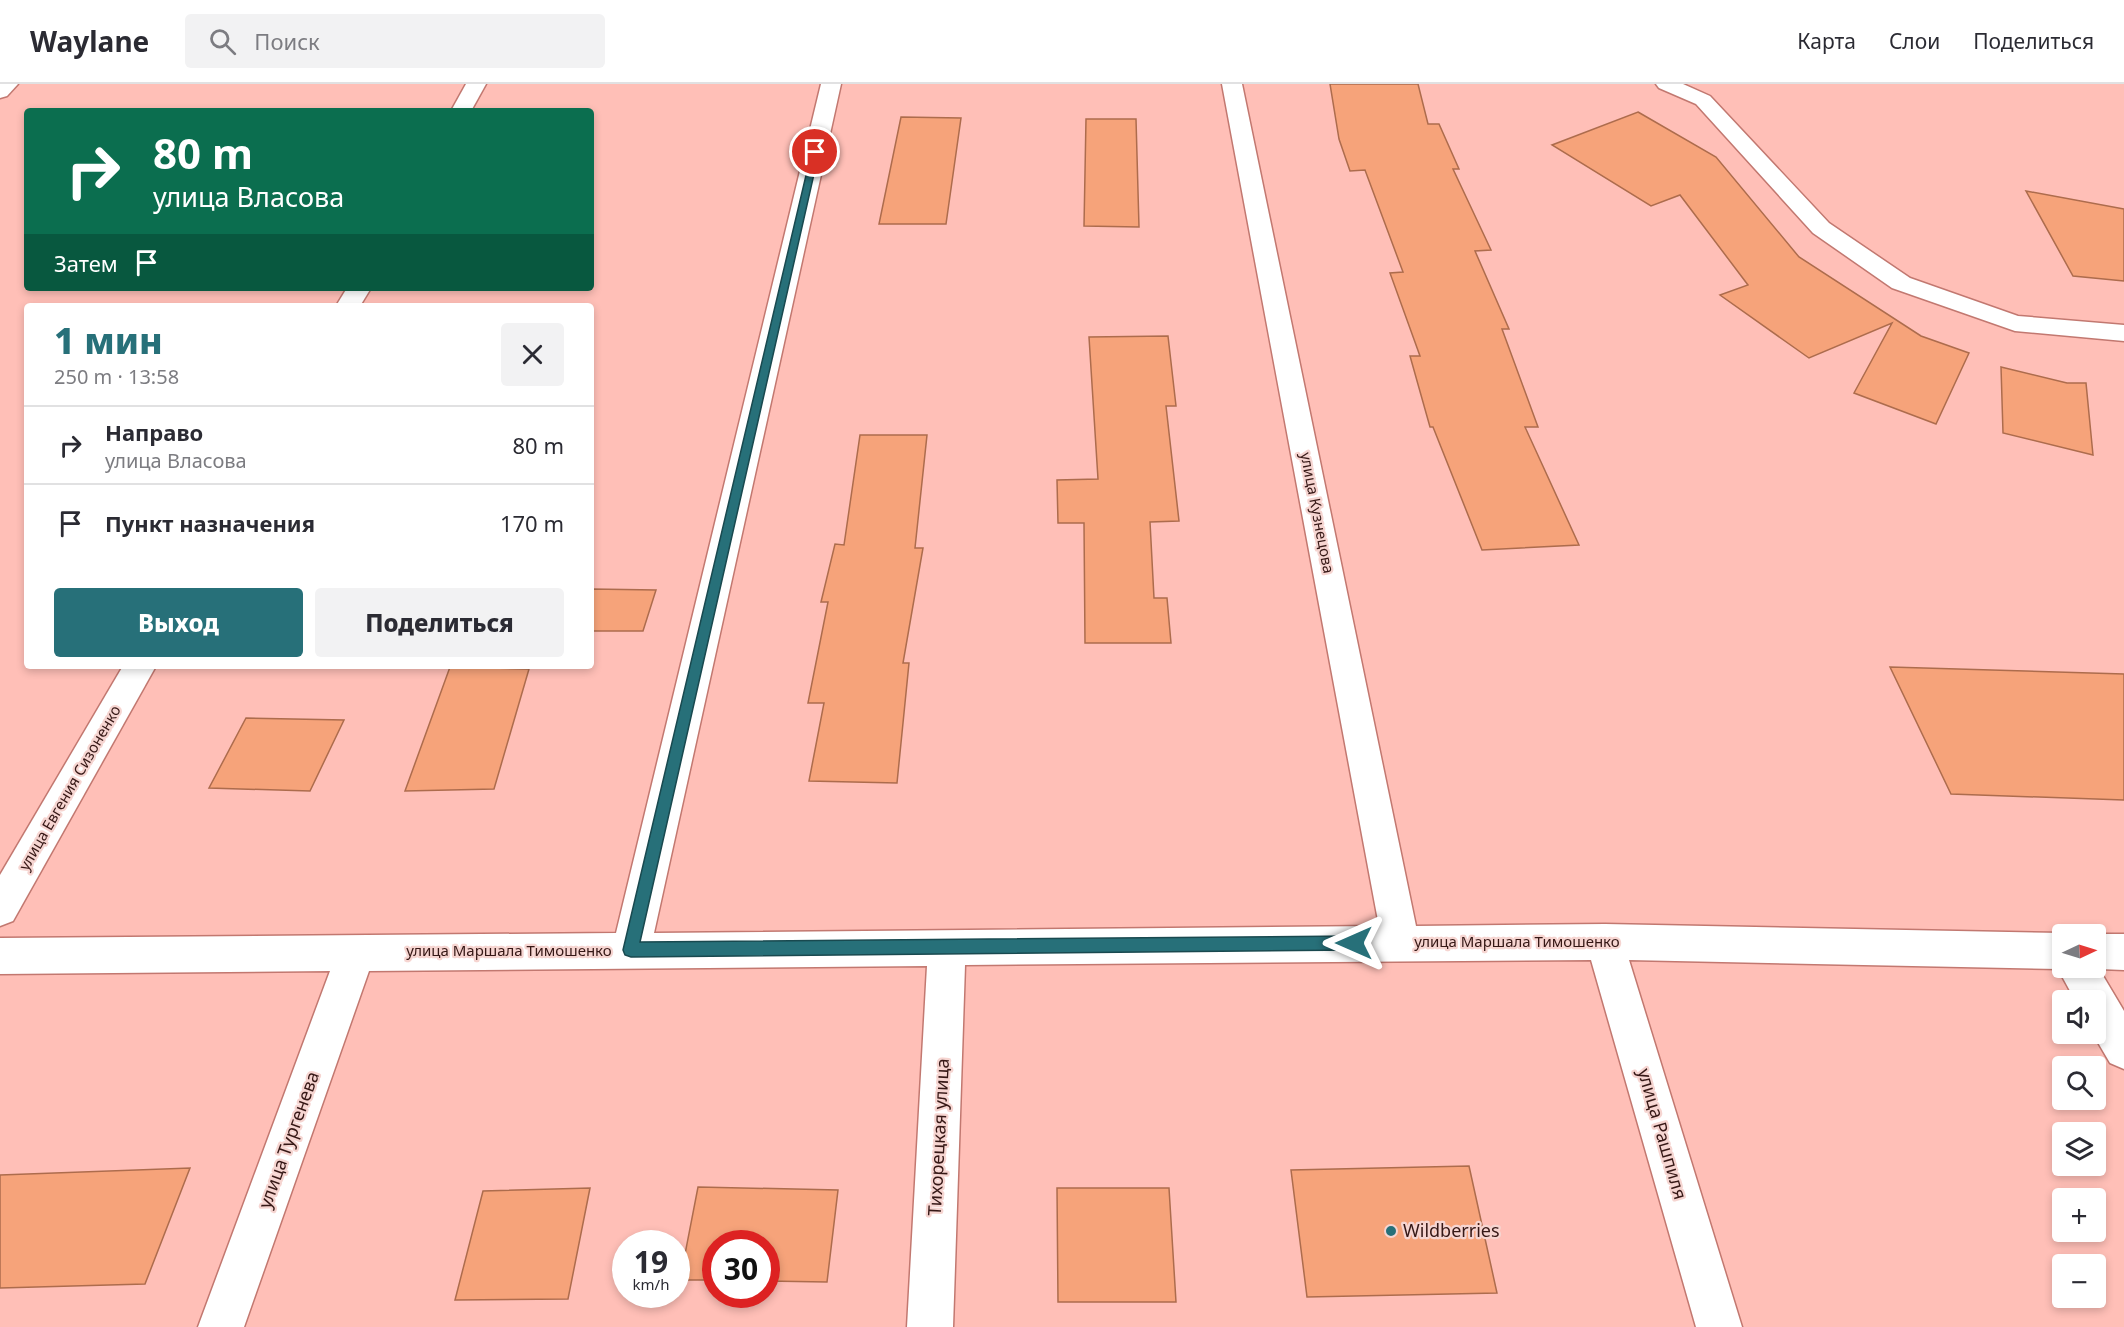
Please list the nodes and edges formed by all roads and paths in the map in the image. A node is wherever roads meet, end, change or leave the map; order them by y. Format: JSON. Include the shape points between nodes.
{"nodes":[{"id":1,"x":8,"y":84,"type":"edge"},
{"id":2,"x":476,"y":84,"type":"edge"},
{"id":3,"x":831,"y":84,"type":"edge"},
{"id":4,"x":1232,"y":84,"type":"edge"},
{"id":5,"x":1666,"y":84,"type":"edge"},
{"id":6,"x":0,"y":92,"type":"edge"},
{"id":7,"x":463,"y":108,"type":"edge"},
{"id":8,"x":2124,"y":333,"type":"edge"},
{"id":9,"x":138,"y":669,"type":"edge"},
{"id":10,"x":0,"y":909,"type":"edge"},
{"id":11,"x":1605,"y":942,"type":"junction"},
{"id":12,"x":1401,"y":943,"type":"junction"},
{"id":13,"x":947,"y":947,"type":"junction"},
{"id":14,"x":631,"y":950,"type":"junction"},
{"id":15,"x":2052,"y":951,"type":"edge"},
{"id":16,"x":2106,"y":951,"type":"edge"},
{"id":17,"x":356,"y":952,"type":"junction"},
{"id":18,"x":2124,"y":952,"type":"edge"},
{"id":19,"x":0,"y":956,"type":"edge"},
{"id":20,"x":2083,"y":978,"type":"edge"},
{"id":21,"x":2124,"y":1049,"type":"edge"},
{"id":22,"x":221,"y":1327,"type":"edge"},
{"id":23,"x":930,"y":1327,"type":"edge"},
{"id":24,"x":1719,"y":1327,"type":"edge"}],
"edges":[{"from":1,"to":6,"type":"street"},
{"from":2,"to":7,"type":"street"},
{"from":3,"to":14,"type":"street"},
{"from":4,"to":12,"type":"street","name":"улица Кузнецова"},
{"from":5,"to":8,"type":"street","via":[[1703,100],[1821,228],[1901,283],[2015,323]]},
{"from":9,"to":10,"type":"street","name":"улица Евгения Сизоненко"},
{"from":11,"to":12,"type":"street","name":"улица Маршала Тимошенко"},
{"from":11,"to":15,"type":"street","name":"улица Маршала Тимошенко"},
{"from":11,"to":24,"type":"street","name":"улица Рашпиля"},
{"from":12,"to":13,"type":"street","name":"улица Маршала Тимошенко"},
{"from":13,"to":14,"type":"street","name":"улица Маршала Тимошенко"},
{"from":13,"to":23,"type":"street","name":"Тихорецкая улица"},
{"from":14,"to":17,"type":"street","name":"улица Маршала Тимошенко"},
{"from":16,"to":18,"type":"street"},
{"from":17,"to":19,"type":"street","name":"улица Маршала Тимошенко"},
{"from":17,"to":22,"type":"street","name":"улица Тургенева"},
{"from":20,"to":21,"type":"street"}]}
